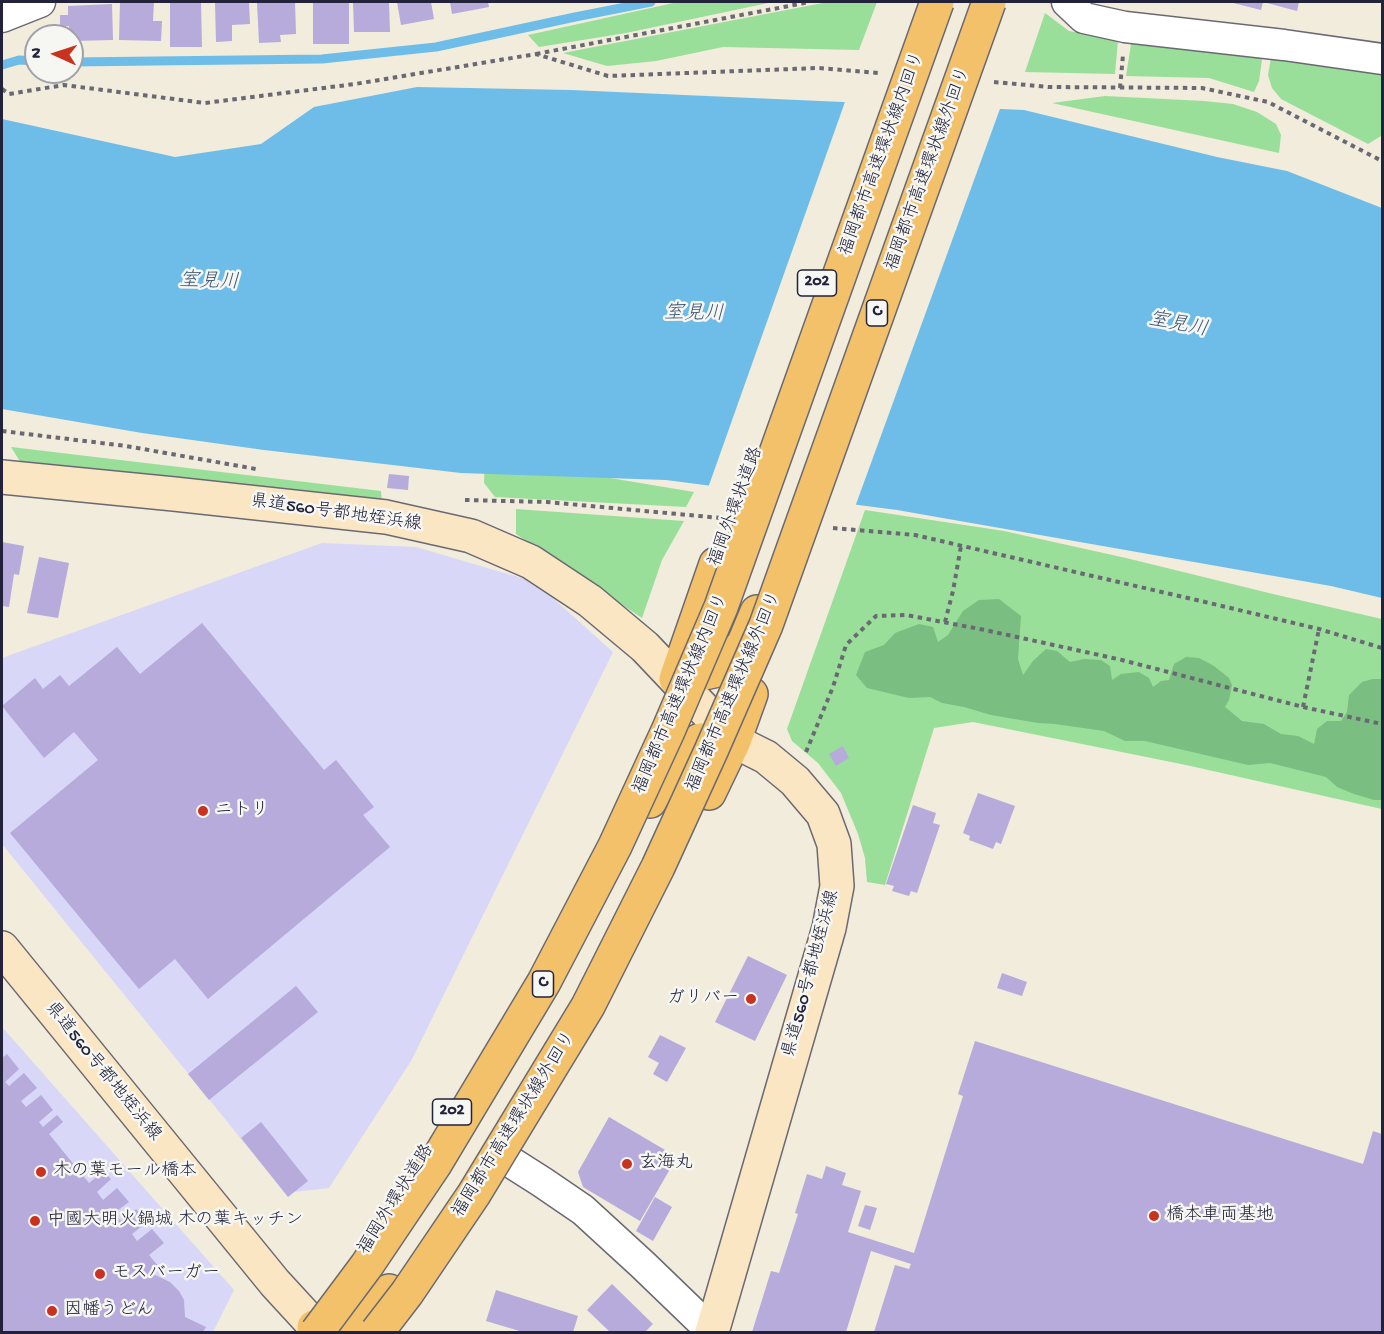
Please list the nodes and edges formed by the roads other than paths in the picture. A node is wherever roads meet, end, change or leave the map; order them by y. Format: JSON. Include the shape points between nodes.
{"nodes":[{"id":1,"x":40,"y":2,"type":"edge"},
{"id":2,"x":919,"y":2,"type":"edge"},
{"id":3,"x":937,"y":2,"type":"edge"},
{"id":4,"x":1068,"y":2,"type":"edge"},
{"id":5,"x":995,"y":8,"type":"edge"},
{"id":6,"x":2,"y":17,"type":"edge"},
{"id":7,"x":1383,"y":59,"type":"edge"},
{"id":8,"x":2,"y":477,"type":"edge"},
{"id":9,"x":783,"y":574,"type":"junction"},
{"id":10,"x":676,"y":679,"type":"junction"},
{"id":11,"x":734,"y":741,"type":"junction"},
{"id":12,"x":579,"y":890,"type":"junction"},
{"id":13,"x":2,"y":948,"type":"edge"},
{"id":14,"x":509,"y":1161,"type":"junction"},
{"id":15,"x":712,"y":1329,"type":"edge"},
{"id":16,"x":315,"y":1331,"type":"edge"},
{"id":17,"x":377,"y":1332,"type":"edge"},
{"id":18,"x":394,"y":1332,"type":"edge"}],
"edges":[{"from":1,"to":6,"type":"street"},
{"from":2,"to":10,"type":"highway","name":"福岡外環状道路","number":"202"},
{"from":3,"to":16,"type":"highway","name":"福岡都市高速環状線内回り","number":"C","bridge":true,"via":[[720,607],[669,731],[544,982],[435,1164],[367,1265]]},
{"from":4,"to":7,"type":"street","via":[[1084,18],[1125,27]]},
{"from":5,"to":9,"type":"highway","bridge":true,"via":[[853,410],[812,472]]},
{"from":5,"to":17,"type":"highway","name":"福岡都市高速環状線外回り","number":"C","bridge":true,"via":[[766,625],[673,836],[588,1006],[474,1194]]},
{"from":8,"to":10,"type":"street","name":"県道560号都地姪浜線","via":[[386,517],[471,536],[531,562],[590,601]]},
{"from":9,"to":10,"type":"highway","via":[[744,643],[723,669]]},
{"from":9,"to":11,"type":"highway"},
{"from":10,"to":11,"type":"street","name":"県道560号都地姪浜線"},
{"from":10,"to":12,"type":"highway","name":"福岡外環状道路","number":"202"},
{"from":11,"to":12,"type":"highway","via":[[700,740],[676,755],[618,857]]},
{"from":11,"to":14,"type":"highway","via":[[650,918]]},
{"from":11,"to":15,"type":"street","name":"県道560号都地姪浜線","via":[[766,757],[795,781],[823,814],[834,843],[837,886],[829,928]]},
{"from":12,"to":16,"type":"highway","name":"福岡外環状道路","number":"202","via":[[457,1104]]},
{"from":13,"to":16,"type":"street","name":"県道560号都地姪浜線"},
{"from":14,"to":15,"type":"street","via":[[583,1210]]},
{"from":14,"to":16,"type":"highway","via":[[468,1176],[363,1326],[340,1332]]},
{"from":14,"to":18,"type":"highway"}]}
